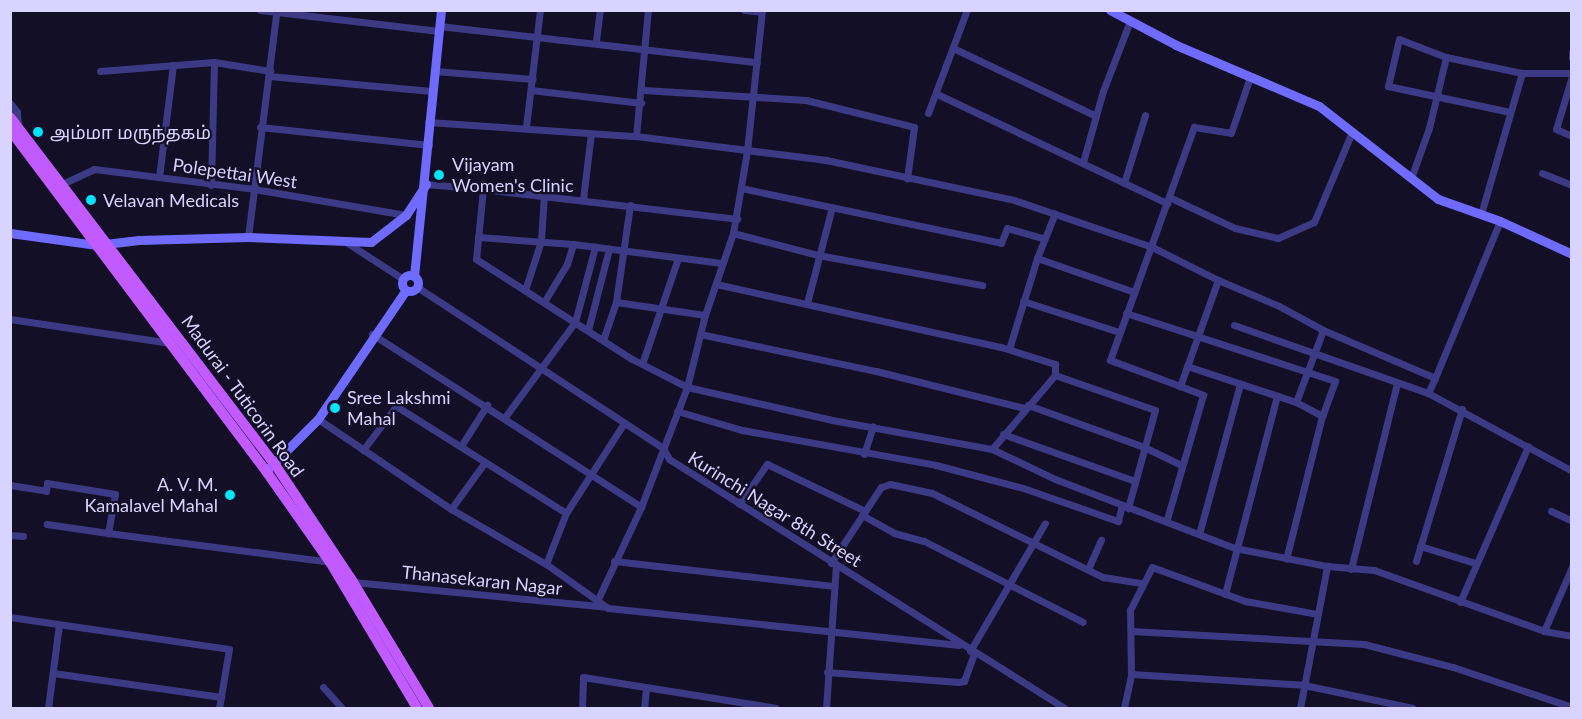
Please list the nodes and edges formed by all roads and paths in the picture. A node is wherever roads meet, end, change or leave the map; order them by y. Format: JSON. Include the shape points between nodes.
{"nodes":[{"id":1,"x":260,"y":10,"type":"edge"},
{"id":2,"x":441,"y":10,"type":"edge"},
{"id":3,"x":540,"y":10,"type":"edge"},
{"id":4,"x":600,"y":10,"type":"edge"},
{"id":5,"x":648,"y":10,"type":"edge"},
{"id":6,"x":744,"y":10,"type":"edge"},
{"id":7,"x":967,"y":10,"type":"edge"},
{"id":8,"x":1110,"y":10,"type":"edge"},
{"id":9,"x":762,"y":11,"type":"edge"},
{"id":10,"x":276,"y":15,"type":"junction"},
{"id":11,"x":1130,"y":21,"type":"junction"},
{"id":12,"x":439,"y":29,"type":"junction"},
{"id":13,"x":536,"y":34,"type":"junction"},
{"id":14,"x":596,"y":41,"type":"junction"},
{"id":15,"x":646,"y":48,"type":"junction"},
{"id":16,"x":953,"y":48,"type":"junction"},
{"id":17,"x":1572,"y":52,"type":"edge"},
{"id":18,"x":1446,"y":57,"type":"junction"},
{"id":19,"x":1572,"y":58,"type":"edge"},
{"id":20,"x":214,"y":62,"type":"junction"},
{"id":21,"x":757,"y":62,"type":"junction"},
{"id":22,"x":173,"y":65,"type":"junction"},
{"id":23,"x":100,"y":71,"type":"dead end"},
{"id":24,"x":434,"y":71,"type":"junction"},
{"id":25,"x":270,"y":73,"type":"junction"},
{"id":26,"x":1522,"y":73,"type":"junction"},
{"id":27,"x":1572,"y":74,"type":"edge"},
{"id":28,"x":1250,"y":77,"type":"junction"},
{"id":29,"x":532,"y":79,"type":"junction"},
{"id":30,"x":531,"y":90,"type":"junction"},
{"id":31,"x":642,"y":90,"type":"junction"},
{"id":32,"x":431,"y":91,"type":"junction"},
{"id":33,"x":937,"y":94,"type":"junction"},
{"id":34,"x":1436,"y":98,"type":"junction"},
{"id":35,"x":753,"y":99,"type":"junction"},
{"id":36,"x":10,"y":103,"type":"edge"},
{"id":37,"x":641,"y":103,"type":"junction"},
{"id":38,"x":1510,"y":111,"type":"junction"},
{"id":39,"x":928,"y":113,"type":"dead end"},
{"id":40,"x":1145,"y":115,"type":"dead end"},
{"id":41,"x":1096,"y":116,"type":"junction"},
{"id":42,"x":10,"y":117,"type":"edge"},
{"id":43,"x":428,"y":122,"type":"junction"},
{"id":44,"x":260,"y":127,"type":"junction"},
{"id":45,"x":526,"y":127,"type":"junction"},
{"id":46,"x":14,"y":128,"type":"edge"},
{"id":47,"x":1352,"y":132,"type":"junction"},
{"id":48,"x":591,"y":133,"type":"junction"},
{"id":49,"x":636,"y":136,"type":"junction"},
{"id":50,"x":1572,"y":136,"type":"edge"},
{"id":51,"x":429,"y":145,"type":"junction"},
{"id":52,"x":747,"y":151,"type":"junction"},
{"id":53,"x":1083,"y":162,"type":"junction"},
{"id":54,"x":1542,"y":173,"type":"dead end"},
{"id":55,"x":159,"y":177,"type":"junction"},
{"id":56,"x":1411,"y":178,"type":"junction"},
{"id":57,"x":907,"y":179,"type":"junction"},
{"id":58,"x":426,"y":183,"type":"junction"},
{"id":59,"x":1124,"y":183,"type":"junction"},
{"id":60,"x":62,"y":184,"type":"junction"},
{"id":61,"x":211,"y":185,"type":"junction"},
{"id":62,"x":1572,"y":185,"type":"edge"},
{"id":63,"x":741,"y":188,"type":"junction"},
{"id":64,"x":254,"y":189,"type":"junction"},
{"id":65,"x":483,"y":189,"type":"junction"},
{"id":66,"x":544,"y":195,"type":"junction"},
{"id":67,"x":582,"y":199,"type":"junction"},
{"id":68,"x":1168,"y":200,"type":"junction"},
{"id":69,"x":630,"y":205,"type":"junction"},
{"id":70,"x":832,"y":207,"type":"junction"},
{"id":71,"x":1055,"y":213,"type":"junction"},
{"id":72,"x":1481,"y":214,"type":"junction"},
{"id":73,"x":406,"y":215,"type":"junction"},
{"id":74,"x":736,"y":219,"type":"junction"},
{"id":75,"x":1500,"y":221,"type":"junction"},
{"id":76,"x":10,"y":233,"type":"edge"},
{"id":77,"x":733,"y":233,"type":"junction"},
{"id":78,"x":248,"y":237,"type":"junction"},
{"id":79,"x":478,"y":237,"type":"junction"},
{"id":80,"x":1044,"y":238,"type":"junction"},
{"id":81,"x":541,"y":241,"type":"junction"},
{"id":82,"x":346,"y":242,"type":"junction"},
{"id":83,"x":110,"y":243,"type":"junction"},
{"id":84,"x":573,"y":244,"type":"junction"},
{"id":85,"x":97,"y":245,"type":"junction"},
{"id":86,"x":1152,"y":247,"type":"junction"},
{"id":87,"x":595,"y":248,"type":"junction"},
{"id":88,"x":609,"y":249,"type":"junction"},
{"id":89,"x":623,"y":251,"type":"junction"},
{"id":90,"x":1572,"y":254,"type":"edge"},
{"id":91,"x":818,"y":255,"type":"junction"},
{"id":92,"x":678,"y":258,"type":"junction"},
{"id":93,"x":1036,"y":258,"type":"junction"},
{"id":94,"x":722,"y":263,"type":"junction"},
{"id":95,"x":414,"y":276,"type":"junction"},
{"id":96,"x":403,"y":279,"type":"junction"},
{"id":97,"x":1218,"y":280,"type":"junction"},
{"id":98,"x":716,"y":284,"type":"junction"},
{"id":99,"x":982,"y":285,"type":"dead end"},
{"id":100,"x":417,"y":287,"type":"junction"},
{"id":101,"x":405,"y":290,"type":"junction"},
{"id":102,"x":525,"y":290,"type":"junction"},
{"id":103,"x":1134,"y":292,"type":"junction"},
{"id":104,"x":1023,"y":301,"type":"junction"},
{"id":105,"x":544,"y":302,"type":"junction"},
{"id":106,"x":616,"y":302,"type":"junction"},
{"id":107,"x":807,"y":303,"type":"junction"},
{"id":108,"x":662,"y":310,"type":"junction"},
{"id":109,"x":1126,"y":313,"type":"junction"},
{"id":110,"x":705,"y":315,"type":"junction"},
{"id":111,"x":10,"y":319,"type":"edge"},
{"id":112,"x":575,"y":322,"type":"junction"},
{"id":113,"x":1234,"y":325,"type":"dead end"},
{"id":114,"x":588,"y":330,"type":"junction"},
{"id":115,"x":1323,"y":330,"type":"junction"},
{"id":116,"x":1119,"y":332,"type":"junction"},
{"id":117,"x":372,"y":334,"type":"junction"},
{"id":118,"x":700,"y":334,"type":"junction"},
{"id":119,"x":1198,"y":336,"type":"junction"},
{"id":120,"x":603,"y":340,"type":"junction"},
{"id":121,"x":170,"y":343,"type":"junction"},
{"id":122,"x":1009,"y":349,"type":"junction"},
{"id":123,"x":1315,"y":352,"type":"junction"},
{"id":124,"x":642,"y":364,"type":"junction"},
{"id":125,"x":1187,"y":366,"type":"junction"},
{"id":126,"x":539,"y":367,"type":"junction"},
{"id":127,"x":1307,"y":371,"type":"junction"},
{"id":128,"x":1055,"y":375,"type":"junction"},
{"id":129,"x":1435,"y":378,"type":"junction"},
{"id":130,"x":1397,"y":383,"type":"junction"},
{"id":131,"x":1240,"y":384,"type":"junction"},
{"id":132,"x":1180,"y":386,"type":"junction"},
{"id":133,"x":687,"y":387,"type":"junction"},
{"id":134,"x":1428,"y":393,"type":"junction"},
{"id":135,"x":1277,"y":396,"type":"junction"},
{"id":136,"x":1296,"y":402,"type":"junction"},
{"id":137,"x":487,"y":405,"type":"junction"},
{"id":138,"x":1026,"y":406,"type":"junction"},
{"id":139,"x":1462,"y":409,"type":"junction"},
{"id":140,"x":678,"y":411,"type":"junction"},
{"id":141,"x":1322,"y":416,"type":"junction"},
{"id":142,"x":505,"y":417,"type":"junction"},
{"id":143,"x":318,"y":419,"type":"junction"},
{"id":144,"x":624,"y":423,"type":"junction"},
{"id":145,"x":873,"y":426,"type":"junction"},
{"id":146,"x":1003,"y":434,"type":"junction"},
{"id":147,"x":461,"y":446,"type":"junction"},
{"id":148,"x":1528,"y":446,"type":"junction"},
{"id":149,"x":1144,"y":447,"type":"junction"},
{"id":150,"x":663,"y":448,"type":"junction"},
{"id":151,"x":992,"y":448,"type":"junction"},
{"id":152,"x":363,"y":450,"type":"junction"},
{"id":153,"x":864,"y":454,"type":"junction"},
{"id":154,"x":485,"y":462,"type":"junction"},
{"id":155,"x":1181,"y":465,"type":"junction"},
{"id":156,"x":270,"y":467,"type":"junction"},
{"id":157,"x":1572,"y":471,"type":"edge"},
{"id":158,"x":591,"y":474,"type":"junction"},
{"id":159,"x":1135,"y":481,"type":"junction"},
{"id":160,"x":10,"y":485,"type":"edge"},
{"id":161,"x":739,"y":504,"type":"junction"},
{"id":162,"x":641,"y":507,"type":"junction"},
{"id":163,"x":1125,"y":507,"type":"junction"},
{"id":164,"x":451,"y":509,"type":"junction"},
{"id":165,"x":1551,"y":511,"type":"dead end"},
{"id":166,"x":566,"y":513,"type":"junction"},
{"id":167,"x":864,"y":513,"type":"junction"},
{"id":168,"x":1572,"y":521,"type":"edge"},
{"id":169,"x":1166,"y":522,"type":"junction"},
{"id":170,"x":1045,"y":523,"type":"dead end"},
{"id":171,"x":47,"y":524,"type":"dead end"},
{"id":172,"x":108,"y":533,"type":"junction"},
{"id":173,"x":1199,"y":534,"type":"junction"},
{"id":174,"x":10,"y":536,"type":"edge"},
{"id":175,"x":24,"y":536,"type":"dead end"},
{"id":176,"x":1101,"y":540,"type":"dead end"},
{"id":177,"x":1035,"y":543,"type":"junction"},
{"id":178,"x":1420,"y":546,"type":"junction"},
{"id":179,"x":1235,"y":548,"type":"junction"},
{"id":180,"x":1286,"y":559,"type":"junction"},
{"id":181,"x":614,"y":561,"type":"junction"},
{"id":182,"x":1416,"y":561,"type":"dead end"},
{"id":183,"x":330,"y":562,"type":"junction"},
{"id":184,"x":1475,"y":563,"type":"junction"},
{"id":185,"x":546,"y":564,"type":"junction"},
{"id":186,"x":834,"y":565,"type":"junction"},
{"id":187,"x":1327,"y":566,"type":"junction"},
{"id":188,"x":1572,"y":567,"type":"edge"},
{"id":189,"x":1088,"y":569,"type":"junction"},
{"id":190,"x":1351,"y":569,"type":"junction"},
{"id":191,"x":1569,"y":580,"type":"edge"},
{"id":192,"x":353,"y":582,"type":"junction"},
{"id":193,"x":1142,"y":583,"type":"junction"},
{"id":194,"x":835,"y":586,"type":"junction"},
{"id":195,"x":1012,"y":586,"type":"junction"},
{"id":196,"x":1225,"y":594,"type":"junction"},
{"id":197,"x":597,"y":599,"type":"junction"},
{"id":198,"x":1460,"y":602,"type":"junction"},
{"id":199,"x":608,"y":608,"type":"junction"},
{"id":200,"x":1317,"y":614,"type":"junction"},
{"id":201,"x":10,"y":617,"type":"edge"},
{"id":202,"x":1083,"y":622,"type":"dead end"},
{"id":203,"x":59,"y":625,"type":"junction"},
{"id":204,"x":833,"y":630,"type":"junction"},
{"id":205,"x":1131,"y":631,"type":"junction"},
{"id":206,"x":1544,"y":631,"type":"junction"},
{"id":207,"x":1572,"y":636,"type":"edge"},
{"id":208,"x":1314,"y":642,"type":"junction"},
{"id":209,"x":960,"y":645,"type":"junction"},
{"id":210,"x":972,"y":652,"type":"junction"},
{"id":211,"x":827,"y":672,"type":"junction"},
{"id":212,"x":52,"y":673,"type":"junction"},
{"id":213,"x":1131,"y":674,"type":"junction"},
{"id":214,"x":1305,"y":685,"type":"junction"},
{"id":215,"x":323,"y":687,"type":"dead end"},
{"id":216,"x":646,"y":689,"type":"junction"},
{"id":217,"x":221,"y":696,"type":"junction"},
{"id":218,"x":748,"y":707,"type":"edge"},
{"id":219,"x":1572,"y":707,"type":"edge"},
{"id":220,"x":48,"y":708,"type":"edge"},
{"id":221,"x":219,"y":708,"type":"edge"},
{"id":222,"x":342,"y":708,"type":"edge"},
{"id":223,"x":417,"y":708,"type":"edge"},
{"id":224,"x":429,"y":708,"type":"edge"},
{"id":225,"x":582,"y":708,"type":"edge"},
{"id":226,"x":644,"y":708,"type":"edge"},
{"id":227,"x":776,"y":708,"type":"edge"},
{"id":228,"x":826,"y":708,"type":"edge"},
{"id":229,"x":1064,"y":708,"type":"edge"},
{"id":230,"x":1124,"y":708,"type":"edge"},
{"id":231,"x":1300,"y":708,"type":"edge"},
{"id":232,"x":1413,"y":708,"type":"edge"}],
"edges":[{"from":1,"to":10,"type":"street"},
{"from":2,"to":12,"type":"street"},
{"from":3,"to":13,"type":"street"},
{"from":4,"to":14,"type":"street"},
{"from":5,"to":15,"type":"street"},
{"from":6,"to":9,"type":"street"},
{"from":7,"to":16,"type":"street"},
{"from":8,"to":11,"type":"street"},
{"from":9,"to":21,"type":"street"},
{"from":10,"to":12,"type":"street"},
{"from":10,"to":25,"type":"street"},
{"from":11,"to":28,"type":"street"},
{"from":11,"to":41,"type":"street"},
{"from":12,"to":13,"type":"street"},
{"from":12,"to":24,"type":"street"},
{"from":13,"to":14,"type":"street"},
{"from":13,"to":29,"type":"street"},
{"from":14,"to":15,"type":"street"},
{"from":15,"to":21,"type":"street"},
{"from":15,"to":31,"type":"street"},
{"from":16,"to":33,"type":"street"},
{"from":16,"to":41,"type":"street"},
{"from":17,"to":19,"type":"street"},
{"from":18,"to":26,"type":"street"},
{"from":18,"to":34,"type":"street"},
{"from":18,"to":34,"type":"street","via":[[1399,39],[1388,86]]},
{"from":20,"to":22,"type":"street"},
{"from":20,"to":25,"type":"street"},
{"from":20,"to":61,"type":"street"},
{"from":21,"to":35,"type":"street"},
{"from":22,"to":23,"type":"street"},
{"from":22,"to":55,"type":"street"},
{"from":24,"to":29,"type":"street"},
{"from":24,"to":32,"type":"street"},
{"from":25,"to":32,"type":"street"},
{"from":25,"to":44,"type":"street"},
{"from":26,"to":27,"type":"street"},
{"from":26,"to":38,"type":"street"},
{"from":27,"to":50,"type":"street","via":[[1556,129]]},
{"from":28,"to":47,"type":"street","via":[[1319,106]]},
{"from":28,"to":68,"type":"street","via":[[1231,133],[1194,127]]},
{"from":29,"to":30,"type":"street"},
{"from":30,"to":37,"type":"street"},
{"from":30,"to":45,"type":"street"},
{"from":31,"to":35,"type":"street"},
{"from":31,"to":37,"type":"street"},
{"from":32,"to":43,"type":"street"},
{"from":33,"to":39,"type":"street"},
{"from":33,"to":53,"type":"street"},
{"from":34,"to":38,"type":"street"},
{"from":34,"to":56,"type":"street"},
{"from":35,"to":52,"type":"street"},
{"from":35,"to":57,"type":"street","via":[[806,100],[914,127]]},
{"from":36,"to":46,"type":"street","via":[[17,112]]},
{"from":37,"to":49,"type":"street"},
{"from":38,"to":72,"type":"street"},
{"from":40,"to":59,"type":"street"},
{"from":41,"to":53,"type":"street"},
{"from":42,"to":46,"type":"main road","name":"Madurai - Tuticorin Road"},
{"from":43,"to":45,"type":"street"},
{"from":43,"to":51,"type":"street"},
{"from":44,"to":51,"type":"street"},
{"from":44,"to":64,"type":"street"},
{"from":45,"to":48,"type":"street"},
{"from":46,"to":60,"type":"main road","name":"Madurai - Tuticorin Road"},
{"from":46,"to":85,"type":"main road","name":"Madurai - Tuticorin Road"},
{"from":47,"to":56,"type":"street"},
{"from":47,"to":68,"type":"street","via":[[1314,222],[1278,237],[1235,228]]},
{"from":48,"to":49,"type":"street"},
{"from":48,"to":67,"type":"street"},
{"from":49,"to":52,"type":"street"},
{"from":51,"to":58,"type":"street"},
{"from":52,"to":57,"type":"street","via":[[826,160]]},
{"from":52,"to":63,"type":"street"},
{"from":53,"to":59,"type":"street"},
{"from":54,"to":62,"type":"street"},
{"from":55,"to":60,"type":"street","name":"Polepettai West","via":[[94,169]]},
{"from":55,"to":61,"type":"street","name":"Polepettai West"},
{"from":56,"to":72,"type":"street","via":[[1438,199]]},
{"from":57,"to":71,"type":"street","via":[[1014,200]]},
{"from":58,"to":65,"type":"street"},
{"from":58,"to":73,"type":"street"},
{"from":58,"to":95,"type":"street"},
{"from":59,"to":68,"type":"street"},
{"from":60,"to":83,"type":"main road","name":"Madurai - Tuticorin Road"},
{"from":61,"to":64,"type":"street","name":"Polepettai West"},
{"from":63,"to":70,"type":"street"},
{"from":63,"to":74,"type":"street"},
{"from":64,"to":73,"type":"street","name":"Polepettai West"},
{"from":64,"to":78,"type":"street"},
{"from":65,"to":66,"type":"street"},
{"from":65,"to":79,"type":"street"},
{"from":66,"to":67,"type":"street"},
{"from":66,"to":81,"type":"street"},
{"from":67,"to":69,"type":"street"},
{"from":68,"to":86,"type":"street"},
{"from":69,"to":74,"type":"street"},
{"from":69,"to":89,"type":"street"},
{"from":70,"to":80,"type":"street","via":[[1001,243],[1007,228]]},
{"from":70,"to":91,"type":"street"},
{"from":71,"to":80,"type":"street"},
{"from":71,"to":86,"type":"street"},
{"from":72,"to":75,"type":"street"},
{"from":73,"to":82,"type":"street","via":[[371,242]]},
{"from":74,"to":77,"type":"street"},
{"from":75,"to":90,"type":"street"},
{"from":75,"to":129,"type":"street"},
{"from":76,"to":85,"type":"street"},
{"from":77,"to":91,"type":"street"},
{"from":77,"to":94,"type":"street"},
{"from":78,"to":82,"type":"street"},
{"from":78,"to":83,"type":"street"},
{"from":79,"to":81,"type":"street"},
{"from":79,"to":102,"type":"street","via":[[476,259]]},
{"from":80,"to":93,"type":"street"},
{"from":81,"to":84,"type":"street"},
{"from":81,"to":102,"type":"street"},
{"from":82,"to":96,"type":"street"},
{"from":83,"to":85,"type":"street"},
{"from":83,"to":156,"type":"main road","name":"Madurai - Tuticorin Road"},
{"from":84,"to":87,"type":"street"},
{"from":84,"to":105,"type":"street","via":[[567,264]]},
{"from":85,"to":121,"type":"main road","name":"Madurai - Tuticorin Road"},
{"from":86,"to":97,"type":"street"},
{"from":86,"to":103,"type":"street"},
{"from":87,"to":88,"type":"street"},
{"from":87,"to":112,"type":"street"},
{"from":88,"to":89,"type":"street"},
{"from":88,"to":114,"type":"street"},
{"from":89,"to":92,"type":"street"},
{"from":89,"to":106,"type":"street"},
{"from":91,"to":99,"type":"street"},
{"from":91,"to":107,"type":"street"},
{"from":92,"to":94,"type":"street"},
{"from":92,"to":108,"type":"street"},
{"from":93,"to":103,"type":"street"},
{"from":93,"to":104,"type":"street"},
{"from":94,"to":98,"type":"street"},
{"from":95,"to":96,"type":"street"},
{"from":95,"to":100,"type":"street"},
{"from":96,"to":101,"type":"street"},
{"from":97,"to":115,"type":"street"},
{"from":97,"to":119,"type":"street"},
{"from":98,"to":107,"type":"street"},
{"from":98,"to":110,"type":"street"},
{"from":100,"to":101,"type":"street"},
{"from":100,"to":126,"type":"street","name":"Kurinchi Nagar 8th Street"},
{"from":101,"to":117,"type":"street"},
{"from":102,"to":105,"type":"street"},
{"from":103,"to":109,"type":"street"},
{"from":104,"to":116,"type":"street"},
{"from":104,"to":122,"type":"street"},
{"from":105,"to":112,"type":"street"},
{"from":106,"to":108,"type":"street"},
{"from":106,"to":120,"type":"street"},
{"from":107,"to":122,"type":"street"},
{"from":108,"to":110,"type":"street"},
{"from":108,"to":124,"type":"street"},
{"from":109,"to":116,"type":"street"},
{"from":109,"to":119,"type":"street"},
{"from":110,"to":118,"type":"street"},
{"from":111,"to":121,"type":"street"},
{"from":112,"to":114,"type":"street"},
{"from":112,"to":126,"type":"street"},
{"from":113,"to":123,"type":"street"},
{"from":114,"to":120,"type":"street"},
{"from":115,"to":123,"type":"street"},
{"from":115,"to":129,"type":"street"},
{"from":116,"to":132,"type":"street","via":[[1110,360]]},
{"from":117,"to":137,"type":"street"},
{"from":117,"to":143,"type":"street"},
{"from":118,"to":133,"type":"street"},
{"from":118,"to":138,"type":"street"},
{"from":119,"to":125,"type":"street"},
{"from":119,"to":127,"type":"street"},
{"from":120,"to":124,"type":"street"},
{"from":121,"to":156,"type":"main road","name":"Madurai - Tuticorin Road"},
{"from":122,"to":128,"type":"street","via":[[1055,364]]},
{"from":123,"to":127,"type":"street"},
{"from":123,"to":130,"type":"street"},
{"from":124,"to":133,"type":"street"},
{"from":125,"to":131,"type":"street"},
{"from":125,"to":132,"type":"street"},
{"from":126,"to":142,"type":"street"},
{"from":126,"to":144,"type":"street","name":"Kurinchi Nagar 8th Street"},
{"from":127,"to":136,"type":"street"},
{"from":127,"to":141,"type":"street","via":[[1335,381]]},
{"from":128,"to":138,"type":"street"},
{"from":128,"to":149,"type":"street","via":[[1155,410]]},
{"from":129,"to":134,"type":"street"},
{"from":130,"to":134,"type":"street"},
{"from":130,"to":190,"type":"street"},
{"from":131,"to":135,"type":"street"},
{"from":131,"to":173,"type":"street"},
{"from":132,"to":155,"type":"street","via":[[1203,395]]},
{"from":133,"to":140,"type":"street"},
{"from":133,"to":145,"type":"street"},
{"from":134,"to":139,"type":"street"},
{"from":135,"to":136,"type":"street"},
{"from":135,"to":179,"type":"street"},
{"from":136,"to":141,"type":"street"},
{"from":137,"to":142,"type":"street"},
{"from":137,"to":147,"type":"street"},
{"from":138,"to":146,"type":"street"},
{"from":138,"to":149,"type":"street"},
{"from":139,"to":148,"type":"street"},
{"from":139,"to":178,"type":"street"},
{"from":140,"to":150,"type":"street"},
{"from":140,"to":153,"type":"street","via":[[742,430]]},
{"from":141,"to":180,"type":"street"},
{"from":142,"to":158,"type":"street"},
{"from":143,"to":152,"type":"street"},
{"from":143,"to":156,"type":"street"},
{"from":144,"to":150,"type":"street","name":"Kurinchi Nagar 8th Street"},
{"from":144,"to":158,"type":"street"},
{"from":145,"to":151,"type":"street"},
{"from":145,"to":153,"type":"street"},
{"from":146,"to":151,"type":"street"},
{"from":146,"to":159,"type":"street"},
{"from":147,"to":152,"type":"street","via":[[396,406]]},
{"from":147,"to":154,"type":"street"},
{"from":148,"to":157,"type":"street"},
{"from":148,"to":184,"type":"street"},
{"from":149,"to":155,"type":"street"},
{"from":149,"to":159,"type":"street"},
{"from":150,"to":161,"type":"street","name":"Kurinchi Nagar 8th Street","via":[[669,459]]},
{"from":150,"to":162,"type":"street"},
{"from":151,"to":163,"type":"street"},
{"from":152,"to":164,"type":"street"},
{"from":153,"to":163,"type":"street","via":[[936,465],[1023,488],[1118,521]]},
{"from":154,"to":164,"type":"street"},
{"from":154,"to":166,"type":"street"},
{"from":155,"to":169,"type":"street"},
{"from":156,"to":183,"type":"main road","name":"Madurai - Tuticorin Road"},
{"from":156,"to":192,"type":"main road","name":"Madurai - Tuticorin Road"},
{"from":158,"to":162,"type":"street"},
{"from":158,"to":166,"type":"street"},
{"from":159,"to":163,"type":"street"},
{"from":160,"to":172,"type":"street","via":[[46,491],[47,483],[115,494]]},
{"from":161,"to":167,"type":"street","via":[[767,464]]},
{"from":161,"to":186,"type":"street","name":"Kurinchi Nagar 8th Street"},
{"from":162,"to":181,"type":"street"},
{"from":163,"to":169,"type":"street"},
{"from":164,"to":185,"type":"street"},
{"from":165,"to":168,"type":"street"},
{"from":166,"to":185,"type":"street"},
{"from":167,"to":177,"type":"street","via":[[885,484],[909,487],[932,493]]},
{"from":167,"to":186,"type":"street"},
{"from":167,"to":195,"type":"street","via":[[894,533],[924,541]]},
{"from":169,"to":173,"type":"street"},
{"from":170,"to":177,"type":"street"},
{"from":171,"to":172,"type":"street"},
{"from":172,"to":183,"type":"street"},
{"from":173,"to":179,"type":"street"},
{"from":174,"to":175,"type":"street"},
{"from":176,"to":189,"type":"street"},
{"from":177,"to":189,"type":"street"},
{"from":177,"to":195,"type":"street"},
{"from":178,"to":182,"type":"street"},
{"from":178,"to":184,"type":"street"},
{"from":179,"to":180,"type":"street"},
{"from":179,"to":196,"type":"street"},
{"from":180,"to":187,"type":"street"},
{"from":181,"to":194,"type":"street"},
{"from":181,"to":197,"type":"street"},
{"from":183,"to":223,"type":"main road","name":"Madurai - Tuticorin Road"},
{"from":184,"to":198,"type":"street"},
{"from":185,"to":197,"type":"street"},
{"from":186,"to":194,"type":"street"},
{"from":186,"to":209,"type":"street","name":"Kurinchi Nagar 8th Street"},
{"from":187,"to":190,"type":"street"},
{"from":187,"to":200,"type":"street"},
{"from":188,"to":191,"type":"street"},
{"from":189,"to":193,"type":"street","via":[[1103,576]]},
{"from":190,"to":198,"type":"street","via":[[1386,573]]},
{"from":191,"to":206,"type":"street"},
{"from":192,"to":199,"type":"street","name":"Thanasekaran Nagar"},
{"from":192,"to":224,"type":"main road","name":"Madurai - Tuticorin Road"},
{"from":193,"to":196,"type":"street","via":[[1156,567]]},
{"from":193,"to":205,"type":"street","via":[[1130,610]]},
{"from":194,"to":204,"type":"street"},
{"from":195,"to":202,"type":"street"},
{"from":195,"to":210,"type":"street"},
{"from":196,"to":200,"type":"street"},
{"from":197,"to":199,"type":"street"},
{"from":198,"to":206,"type":"street"},
{"from":199,"to":204,"type":"street","name":"Thanasekaran Nagar"},
{"from":200,"to":208,"type":"street"},
{"from":201,"to":203,"type":"street"},
{"from":203,"to":212,"type":"street"},
{"from":203,"to":217,"type":"street","via":[[229,649]]},
{"from":204,"to":209,"type":"street","name":"Thanasekaran Nagar"},
{"from":204,"to":211,"type":"street"},
{"from":205,"to":208,"type":"street"},
{"from":205,"to":213,"type":"street"},
{"from":206,"to":207,"type":"street"},
{"from":208,"to":214,"type":"street"},
{"from":208,"to":219,"type":"street","via":[[1380,648],[1453,667]]},
{"from":209,"to":210,"type":"street","name":"Kurinchi Nagar 8th Street"},
{"from":210,"to":211,"type":"street","via":[[964,681],[959,682]]},
{"from":210,"to":229,"type":"street","name":"Kurinchi Nagar 8th Street"},
{"from":211,"to":228,"type":"street"},
{"from":212,"to":217,"type":"street"},
{"from":212,"to":220,"type":"street"},
{"from":213,"to":214,"type":"street"},
{"from":213,"to":230,"type":"street"},
{"from":214,"to":231,"type":"street"},
{"from":214,"to":232,"type":"street"},
{"from":215,"to":222,"type":"street"},
{"from":216,"to":218,"type":"street"},
{"from":216,"to":225,"type":"street","via":[[583,677]]},
{"from":216,"to":226,"type":"street"},
{"from":217,"to":221,"type":"street"},
{"from":218,"to":227,"type":"street"}]}
